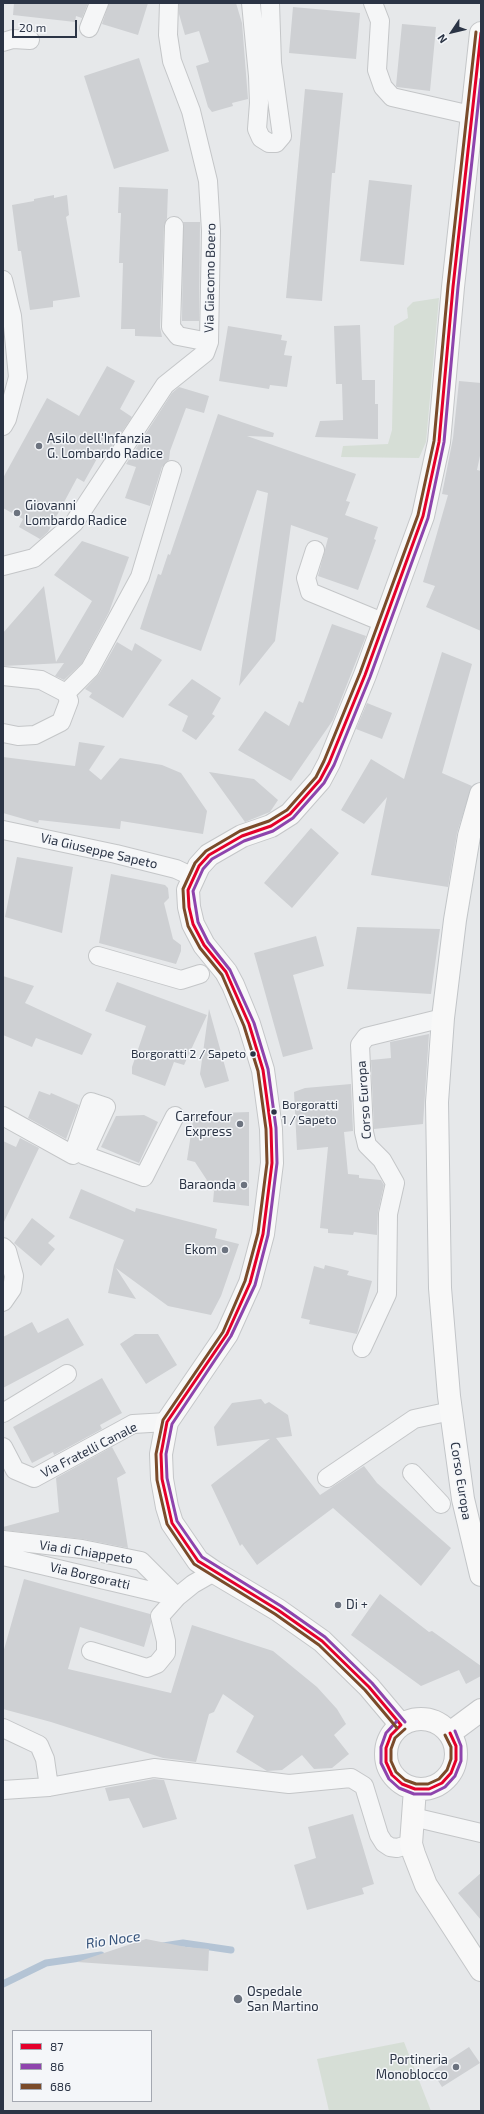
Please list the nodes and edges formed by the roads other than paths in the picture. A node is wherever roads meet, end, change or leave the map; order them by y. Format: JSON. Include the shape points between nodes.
{"nodes":[{"id":1,"x":99,"y":3,"type":"edge"},
{"id":2,"x":169,"y":3,"type":"edge"},
{"id":3,"x":250,"y":3,"type":"edge"},
{"id":4,"x":270,"y":3,"type":"edge"},
{"id":5,"x":373,"y":3,"type":"edge"},
{"id":6,"x":89,"y":28,"type":"dead end"},
{"id":7,"x":481,"y":33,"type":"edge"},
{"id":8,"x":30,"y":40,"type":"dead end"},
{"id":9,"x":3,"y":42,"type":"edge"},
{"id":10,"x":471,"y":115,"type":"junction"},
{"id":11,"x":174,"y":226,"type":"dead end"},
{"id":12,"x":3,"y":280,"type":"edge"},
{"id":13,"x":209,"y":342,"type":"junction"},
{"id":14,"x":3,"y":426,"type":"edge"},
{"id":15,"x":172,"y":470,"type":"dead end"},
{"id":16,"x":315,"y":550,"type":"dead end"},
{"id":17,"x":3,"y":566,"type":"edge"},
{"id":18,"x":386,"y":623,"type":"junction"},
{"id":19,"x":3,"y":676,"type":"edge"},
{"id":20,"x":66,"y":693,"type":"junction"},
{"id":21,"x":3,"y":733,"type":"edge"},
{"id":22,"x":481,"y":794,"type":"edge"},
{"id":23,"x":3,"y":830,"type":"edge"},
{"id":24,"x":193,"y":877,"type":"junction"},
{"id":25,"x":98,"y":956,"type":"dead end"},
{"id":26,"x":200,"y":974,"type":"dead end"},
{"id":27,"x":443,"y":1018,"type":"junction"},
{"id":28,"x":3,"y":1116,"type":"edge"},
{"id":29,"x":175,"y":1116,"type":"dead end"},
{"id":30,"x":3,"y":1247,"type":"edge"},
{"id":31,"x":6,"y":1294,"type":"edge"},
{"id":32,"x":362,"y":1348,"type":"dead end"},
{"id":33,"x":67,"y":1374,"type":"dead end"},
{"id":34,"x":451,"y":1411,"type":"junction"},
{"id":35,"x":3,"y":1413,"type":"edge"},
{"id":36,"x":167,"y":1422,"type":"junction"},
{"id":37,"x":3,"y":1447,"type":"edge"},
{"id":38,"x":326,"y":1472,"type":"dead end"},
{"id":39,"x":412,"y":1473,"type":"dead end"},
{"id":40,"x":441,"y":1504,"type":"dead end"},
{"id":41,"x":3,"y":1540,"type":"edge"},
{"id":42,"x":3,"y":1556,"type":"edge"},
{"id":43,"x":214,"y":1572,"type":"junction"},
{"id":44,"x":481,"y":1575,"type":"edge"},
{"id":45,"x":177,"y":1597,"type":"junction"},
{"id":46,"x":91,"y":1651,"type":"dead end"},
{"id":47,"x":481,"y":1710,"type":"edge"},
{"id":48,"x":401,"y":1725,"type":"junction"},
{"id":49,"x":3,"y":1728,"type":"edge"},
{"id":50,"x":450,"y":1733,"type":"junction"},
{"id":51,"x":49,"y":1787,"type":"junction"},
{"id":52,"x":415,"y":1789,"type":"junction"},
{"id":53,"x":3,"y":1790,"type":"edge"},
{"id":54,"x":413,"y":1817,"type":"junction"},
{"id":55,"x":481,"y":1833,"type":"edge"},
{"id":56,"x":412,"y":1844,"type":"junction"},
{"id":57,"x":481,"y":1970,"type":"edge"}],
"edges":[{"from":1,"to":6,"type":"street"},
{"from":2,"to":13,"type":"street","name":"Via Giacomo Boero","via":[[168,35],[172,61],[191,111],[208,181],[211,232]]},
{"from":3,"to":4,"type":"street","via":[[258,76],[257,130],[261,138],[269,143],[276,143],[282,136],[272,63]]},
{"from":5,"to":10,"type":"street","via":[[380,21],[377,70],[383,87],[392,97]]},
{"from":7,"to":10,"type":"street"},
{"from":8,"to":9,"type":"street","via":[[12,39]]},
{"from":10,"to":18,"type":"street","via":[[439,442],[423,516]]},
{"from":11,"to":13,"type":"street","via":[[171,327],[178,336]]},
{"from":12,"to":14,"type":"street","via":[[12,316],[18,377]]},
{"from":13,"to":17,"type":"street","name":"Via Giacomo Boero","via":[[205,353],[164,385],[74,523],[34,558]]},
{"from":15,"to":20,"type":"street","via":[[140,577],[90,669]]},
{"from":16,"to":18,"type":"street","via":[[306,578],[310,592]]},
{"from":18,"to":24,"type":"street","via":[[339,740],[320,780],[290,814],[271,826],[242,836],[209,854]]},
{"from":19,"to":20,"type":"street","via":[[41,680]]},
{"from":20,"to":21,"type":"street","via":[[69,701],[61,722],[35,735],[18,736]]},
{"from":22,"to":27,"type":"street","name":"Corso Europa","via":[[469,836]]},
{"from":23,"to":24,"type":"street","name":"Via Giuseppe Sapeto","via":[[116,854],[176,869]]},
{"from":24,"to":36,"type":"street","via":[[188,890],[194,924],[204,945],[233,985],[249,1024],[263,1070],[271,1129],[272,1163],[263,1234],[250,1283],[227,1334]]},
{"from":25,"to":26,"type":"street","via":[[181,980]]},
{"from":27,"to":32,"type":"street","name":"Corso Europa","via":[[366,1038],[360,1045],[364,1132],[367,1145],[382,1160],[395,1183],[388,1214],[387,1294]]},
{"from":27,"to":34,"type":"street","name":"Corso Europa","via":[[437,1102],[437,1185],[440,1288]]},
{"from":28,"to":29,"type":"street","via":[[15,1125],[73,1155],[91,1102],[106,1107],[84,1155],[144,1177]]},
{"from":30,"to":31,"type":"street","via":[[14,1276]]},
{"from":33,"to":35,"type":"street"},
{"from":34,"to":38,"type":"street","via":[[414,1419],[380,1443]]},
{"from":34,"to":44,"type":"street","name":"Corso Europa","via":[[463,1499]]},
{"from":36,"to":37,"type":"street","name":"Via Fratelli Canale","via":[[133,1424],[34,1478],[15,1470]]},
{"from":36,"to":43,"type":"street","via":[[162,1443],[161,1466],[166,1507],[185,1544],[198,1561]]},
{"from":39,"to":40,"type":"street","name":"Corso Europa"},
{"from":41,"to":45,"type":"street","name":"Via di Chiappeto","via":[[82,1549],[141,1561]]},
{"from":42,"to":45,"type":"street","name":"Via Borgoratti"},
{"from":43,"to":45,"type":"street"},
{"from":43,"to":48,"type":"street","via":[[278,1610],[322,1641],[369,1687]]},
{"from":45,"to":46,"type":"street","via":[[160,1616],[166,1640],[166,1653],[157,1664],[147,1668]]},
{"from":47,"to":50,"type":"street"},
{"from":48,"to":50,"type":"street","via":[[413,1719],[427,1719],[440,1724]]},
{"from":48,"to":52,"type":"street","via":[[391,1735],[386,1748],[386,1762],[392,1774],[402,1784]]},
{"from":49,"to":51,"type":"street","via":[[38,1745],[45,1759]]},
{"from":50,"to":52,"type":"street","via":[[456,1746],[456,1760],[451,1773],[442,1783],[429,1789]]},
{"from":51,"to":53,"type":"street"},
{"from":51,"to":56,"type":"street","via":[[154,1768],[289,1784],[351,1778],[364,1786],[379,1835],[384,1843],[390,1848]]},
{"from":52,"to":54,"type":"street"},
{"from":54,"to":55,"type":"street"},
{"from":54,"to":56,"type":"street"},
{"from":56,"to":57,"type":"street","via":[[426,1885]]}]}
